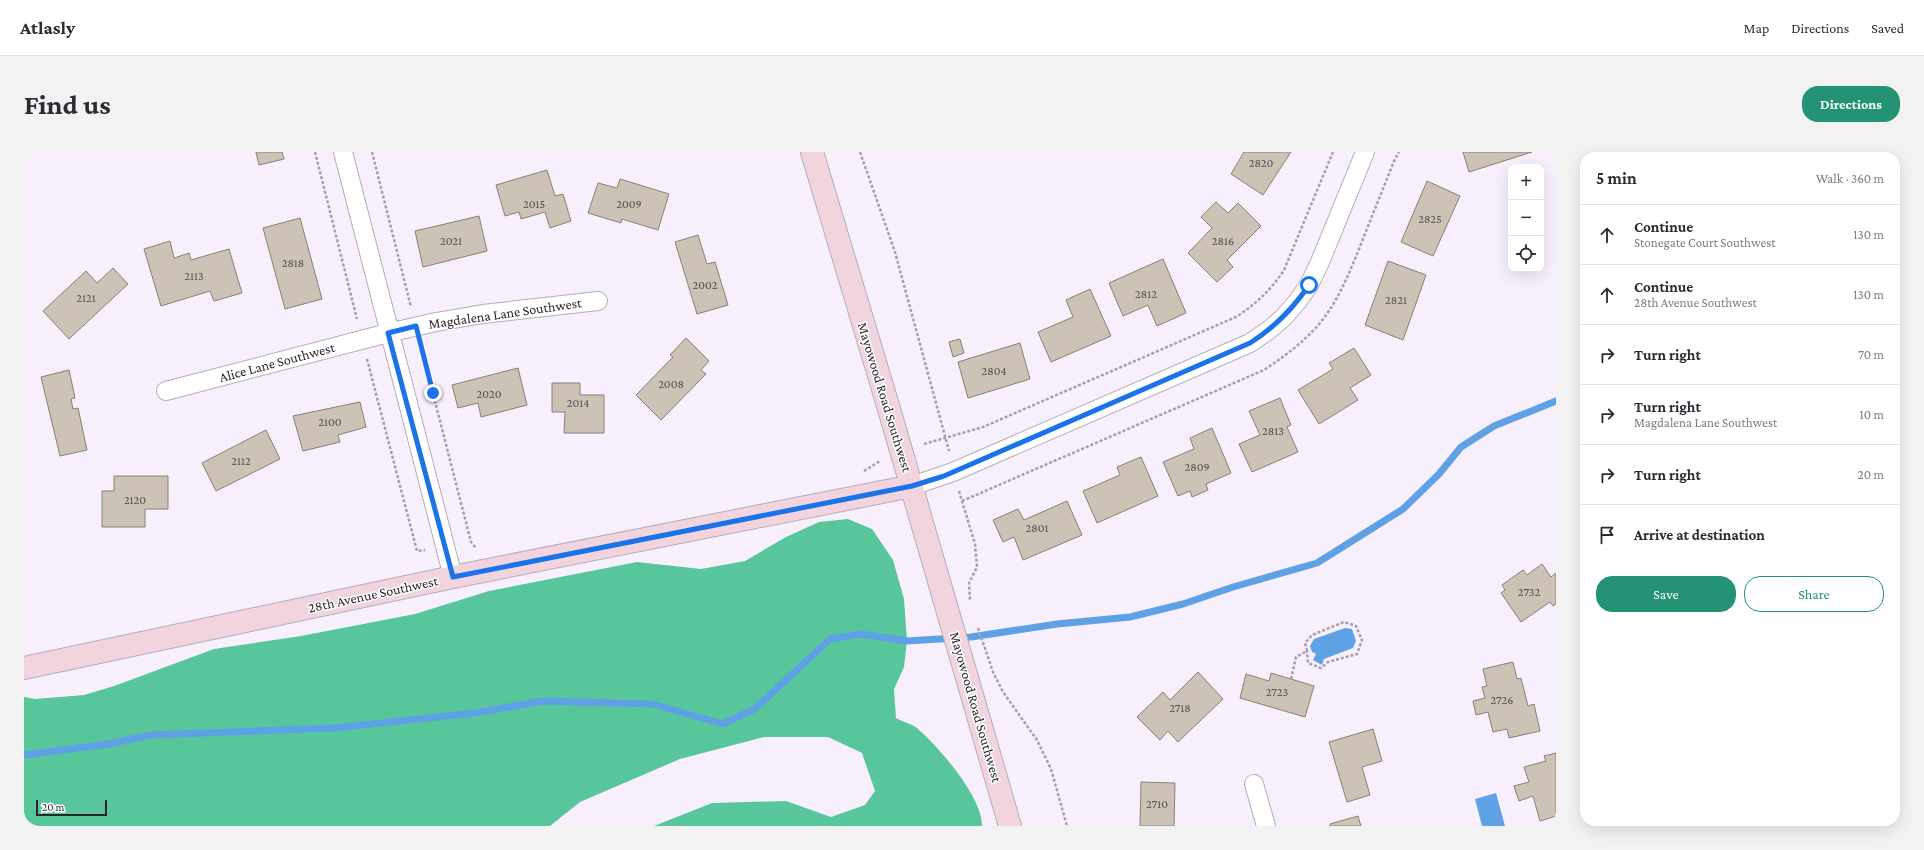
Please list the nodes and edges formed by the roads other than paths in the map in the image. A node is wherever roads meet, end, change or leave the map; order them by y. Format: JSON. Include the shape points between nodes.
{"nodes":[{"id":1,"x":343,"y":152,"type":"edge"},
{"id":2,"x":812,"y":152,"type":"edge"},
{"id":3,"x":1365,"y":152,"type":"edge"},
{"id":4,"x":598,"y":300,"type":"dead end"},
{"id":5,"x":388,"y":333,"type":"junction"},
{"id":6,"x":166,"y":391,"type":"dead end"},
{"id":7,"x":912,"y":486,"type":"junction"},
{"id":8,"x":453,"y":577,"type":"junction"},
{"id":9,"x":24,"y":668,"type":"edge"},
{"id":10,"x":1254,"y":784,"type":"dead end"},
{"id":11,"x":1010,"y":826,"type":"edge"},
{"id":12,"x":1266,"y":826,"type":"edge"}],
"edges":[{"from":1,"to":5,"type":"street"},
{"from":2,"to":7,"type":"street","name":"Mayowood Road Southwest"},
{"from":3,"to":7,"type":"street","via":[[1309,285],[1297,302],[1269,330],[1250,343],[944,476]]},
{"from":4,"to":5,"type":"street","name":"Magdalena Lane Southwest","via":[[483,314]]},
{"from":5,"to":6,"type":"street","name":"Alice Lane Southwest"},
{"from":5,"to":8,"type":"street"},
{"from":7,"to":8,"type":"street","name":"28th Avenue Southwest"},
{"from":7,"to":11,"type":"street","name":"Mayowood Road Southwest"},
{"from":8,"to":9,"type":"street","name":"28th Avenue Southwest"},
{"from":10,"to":12,"type":"street"}]}
